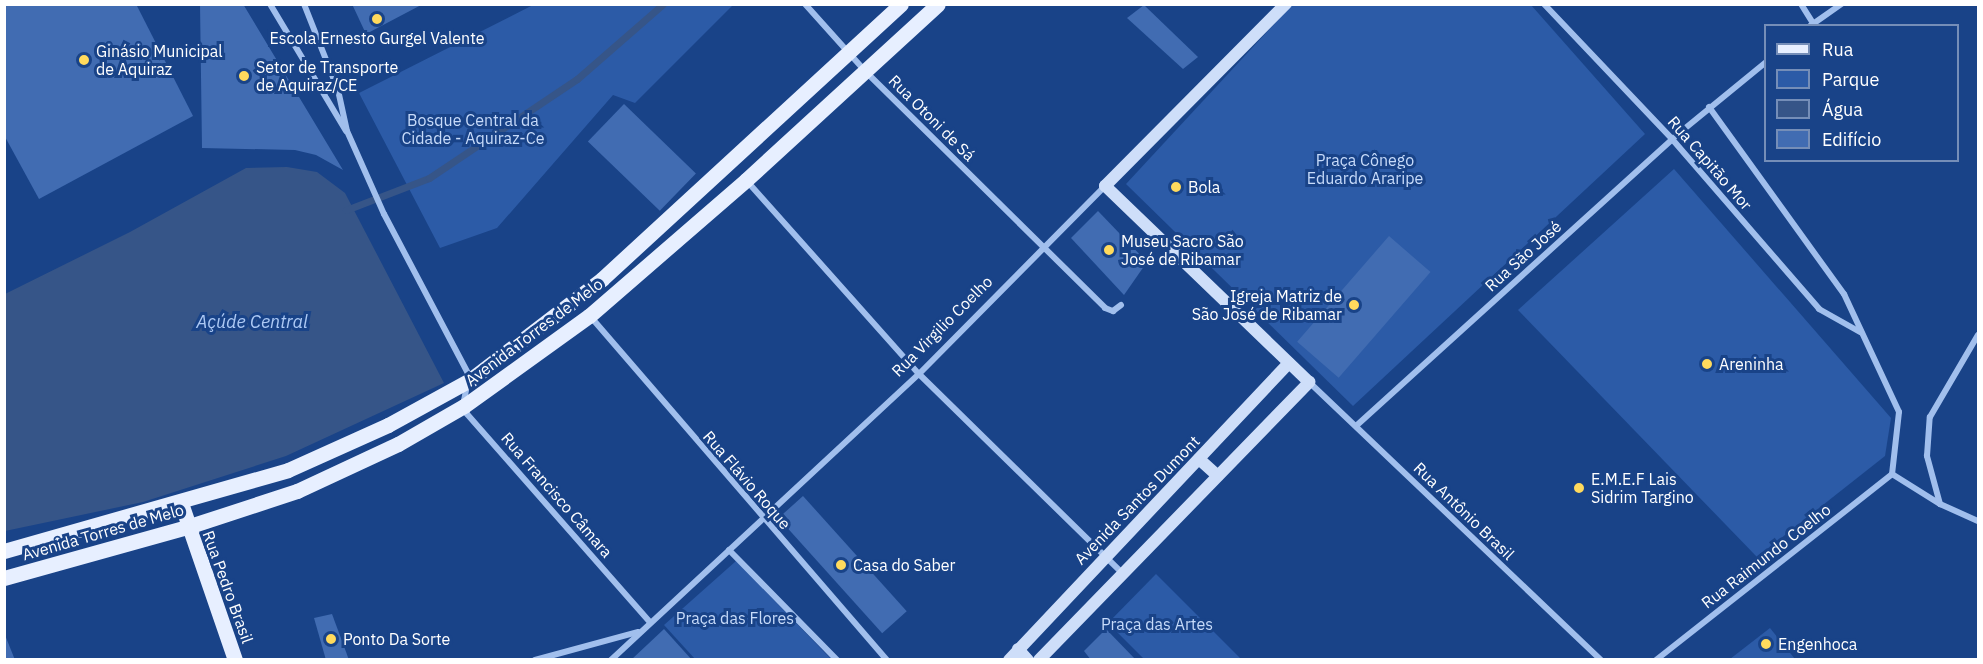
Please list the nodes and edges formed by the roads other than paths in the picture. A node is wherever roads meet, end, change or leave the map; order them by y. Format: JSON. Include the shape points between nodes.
{"nodes":[{"id":1,"x":270,"y":4,"type":"edge"},
{"id":2,"x":304,"y":4,"type":"edge"},
{"id":3,"x":805,"y":4,"type":"edge"},
{"id":4,"x":901,"y":4,"type":"edge"},
{"id":5,"x":938,"y":4,"type":"edge"},
{"id":6,"x":1286,"y":4,"type":"edge"},
{"id":7,"x":1544,"y":4,"type":"edge"},
{"id":8,"x":1801,"y":4,"type":"edge"},
{"id":9,"x":1842,"y":4,"type":"edge"},
{"id":10,"x":1812,"y":24,"type":"edge"},
{"id":11,"x":849,"y":51,"type":"junction"},
{"id":12,"x":1764,"y":64,"type":"edge"},
{"id":13,"x":866,"y":72,"type":"junction"},
{"id":14,"x":1709,"y":107,"type":"junction"},
{"id":15,"x":347,"y":132,"type":"junction"},
{"id":16,"x":1672,"y":139,"type":"junction"},
{"id":17,"x":746,"y":180,"type":"junction"},
{"id":18,"x":1105,"y":186,"type":"junction"},
{"id":19,"x":1042,"y":247,"type":"junction"},
{"id":20,"x":1121,"y":306,"type":"dead end"},
{"id":21,"x":589,"y":316,"type":"junction"},
{"id":22,"x":1860,"y":332,"type":"junction"},
{"id":23,"x":1978,"y":335,"type":"edge"},
{"id":24,"x":1289,"y":363,"type":"junction"},
{"id":25,"x":918,"y":374,"type":"junction"},
{"id":26,"x":470,"y":380,"type":"junction"},
{"id":27,"x":1309,"y":382,"type":"junction"},
{"id":28,"x":464,"y":406,"type":"junction"},
{"id":29,"x":1356,"y":426,"type":"junction"},
{"id":30,"x":1199,"y":459,"type":"junction"},
{"id":31,"x":1892,"y":474,"type":"junction"},
{"id":32,"x":1218,"y":476,"type":"junction"},
{"id":33,"x":181,"y":503,"type":"junction"},
{"id":34,"x":1940,"y":504,"type":"junction"},
{"id":35,"x":762,"y":520,"type":"junction"},
{"id":36,"x":1978,"y":521,"type":"edge"},
{"id":37,"x":188,"y":527,"type":"junction"},
{"id":38,"x":729,"y":550,"type":"junction"},
{"id":39,"x":4,"y":551,"type":"edge"},
{"id":40,"x":1105,"y":556,"type":"junction"},
{"id":41,"x":1123,"y":574,"type":"junction"},
{"id":42,"x":4,"y":578,"type":"edge"},
{"id":43,"x":650,"y":622,"type":"junction"},
{"id":44,"x":639,"y":632,"type":"junction"},
{"id":45,"x":1018,"y":650,"type":"junction"},
{"id":46,"x":235,"y":660,"type":"edge"},
{"id":47,"x":535,"y":660,"type":"edge"},
{"id":48,"x":611,"y":660,"type":"edge"},
{"id":49,"x":837,"y":660,"type":"edge"},
{"id":50,"x":886,"y":660,"type":"edge"},
{"id":51,"x":1009,"y":660,"type":"edge"},
{"id":52,"x":1028,"y":660,"type":"edge"},
{"id":53,"x":1039,"y":660,"type":"edge"},
{"id":54,"x":1601,"y":660,"type":"edge"},
{"id":55,"x":1656,"y":660,"type":"edge"}],
"edges":[{"from":1,"to":15,"type":"street"},
{"from":2,"to":15,"type":"street","via":[[338,90]]},
{"from":3,"to":11,"type":"street","name":"Rua Otoni de Sá"},
{"from":4,"to":11,"type":"main road","name":"Avenida Torres de Melo"},
{"from":5,"to":13,"type":"main road","name":"Avenida Torres de Melo"},
{"from":6,"to":18,"type":"street","name":"Rua Virgilio Coelho"},
{"from":7,"to":16,"type":"street","name":"Rua Capitão Mor"},
{"from":8,"to":10,"type":"street"},
{"from":9,"to":10,"type":"street"},
{"from":11,"to":13,"type":"street","name":"Rua Otoni de Sá"},
{"from":11,"to":26,"type":"main road","name":"Avenida Torres de Melo","via":[[602,279]]},
{"from":12,"to":14,"type":"street","name":"Rua São José"},
{"from":13,"to":17,"type":"main road","name":"Avenida Torres de Melo"},
{"from":13,"to":19,"type":"street","name":"Rua Otoni de Sá"},
{"from":14,"to":16,"type":"street","name":"Rua São José"},
{"from":14,"to":22,"type":"street","name":"Rua Capitão Mor","via":[[1844,294]]},
{"from":15,"to":26,"type":"street","via":[[384,214]]},
{"from":16,"to":22,"type":"street","name":"Rua Capitão Mor","via":[[1819,309]]},
{"from":16,"to":29,"type":"street","name":"Rua São José"},
{"from":17,"to":21,"type":"main road","name":"Avenida Torres de Melo"},
{"from":17,"to":25,"type":"street"},
{"from":18,"to":19,"type":"street","name":"Rua Virgilio Coelho"},
{"from":18,"to":24,"type":"street"},
{"from":19,"to":20,"type":"street","name":"Rua Otoni de Sá","via":[[1105,308],[1113,311]]},
{"from":19,"to":25,"type":"street","name":"Rua Virgilio Coelho"},
{"from":21,"to":28,"type":"main road","name":"Avenida Torres de Melo"},
{"from":21,"to":35,"type":"street","name":"Rua Flávio Roque"},
{"from":22,"to":31,"type":"street","name":"Rua Capitão Mor","via":[[1899,412]]},
{"from":23,"to":34,"type":"street","via":[[1937,402],[1928,427],[1929,471]]},
{"from":24,"to":27,"type":"street"},
{"from":24,"to":30,"type":"street","name":"Avenida Santos Dumont"},
{"from":25,"to":35,"type":"street","name":"Rua Virgilio Coelho"},
{"from":25,"to":40,"type":"street"},
{"from":26,"to":28,"type":"street"},
{"from":26,"to":33,"type":"main road","name":"Avenida Torres de Melo","via":[[388,426],[288,470]]},
{"from":27,"to":29,"type":"street","name":"Rua Antônio Brasil"},
{"from":27,"to":32,"type":"street"},
{"from":28,"to":37,"type":"main road","name":"Avenida Torres de Melo","via":[[398,444],[297,491]]},
{"from":28,"to":43,"type":"street","name":"Rua Francisco Câmara"},
{"from":29,"to":54,"type":"street","name":"Rua Antônio Brasil"},
{"from":30,"to":32,"type":"street"},
{"from":30,"to":40,"type":"street","name":"Avenida Santos Dumont"},
{"from":31,"to":34,"type":"street"},
{"from":31,"to":55,"type":"street","name":"Rua Raimundo Coelho"},
{"from":32,"to":41,"type":"street"},
{"from":33,"to":37,"type":"main road","name":"Rua Pedro Brasil"},
{"from":33,"to":39,"type":"main road","name":"Avenida Torres de Melo"},
{"from":34,"to":36,"type":"street"},
{"from":35,"to":38,"type":"street","name":"Rua Virgilio Coelho"},
{"from":35,"to":50,"type":"street","name":"Rua Flávio Roque"},
{"from":37,"to":42,"type":"main road","name":"Avenida Torres de Melo"},
{"from":37,"to":46,"type":"main road","name":"Rua Pedro Brasil"},
{"from":38,"to":43,"type":"street","name":"Rua Virgilio Coelho"},
{"from":38,"to":49,"type":"street"},
{"from":40,"to":41,"type":"street"},
{"from":40,"to":45,"type":"street","name":"Avenida Santos Dumont"},
{"from":41,"to":53,"type":"street"},
{"from":43,"to":44,"type":"street","name":"Rua Virgilio Coelho"},
{"from":44,"to":47,"type":"street"},
{"from":44,"to":48,"type":"street","name":"Rua Virgilio Coelho"},
{"from":45,"to":51,"type":"street","name":"Avenida Santos Dumont"},
{"from":45,"to":52,"type":"street"}]}
